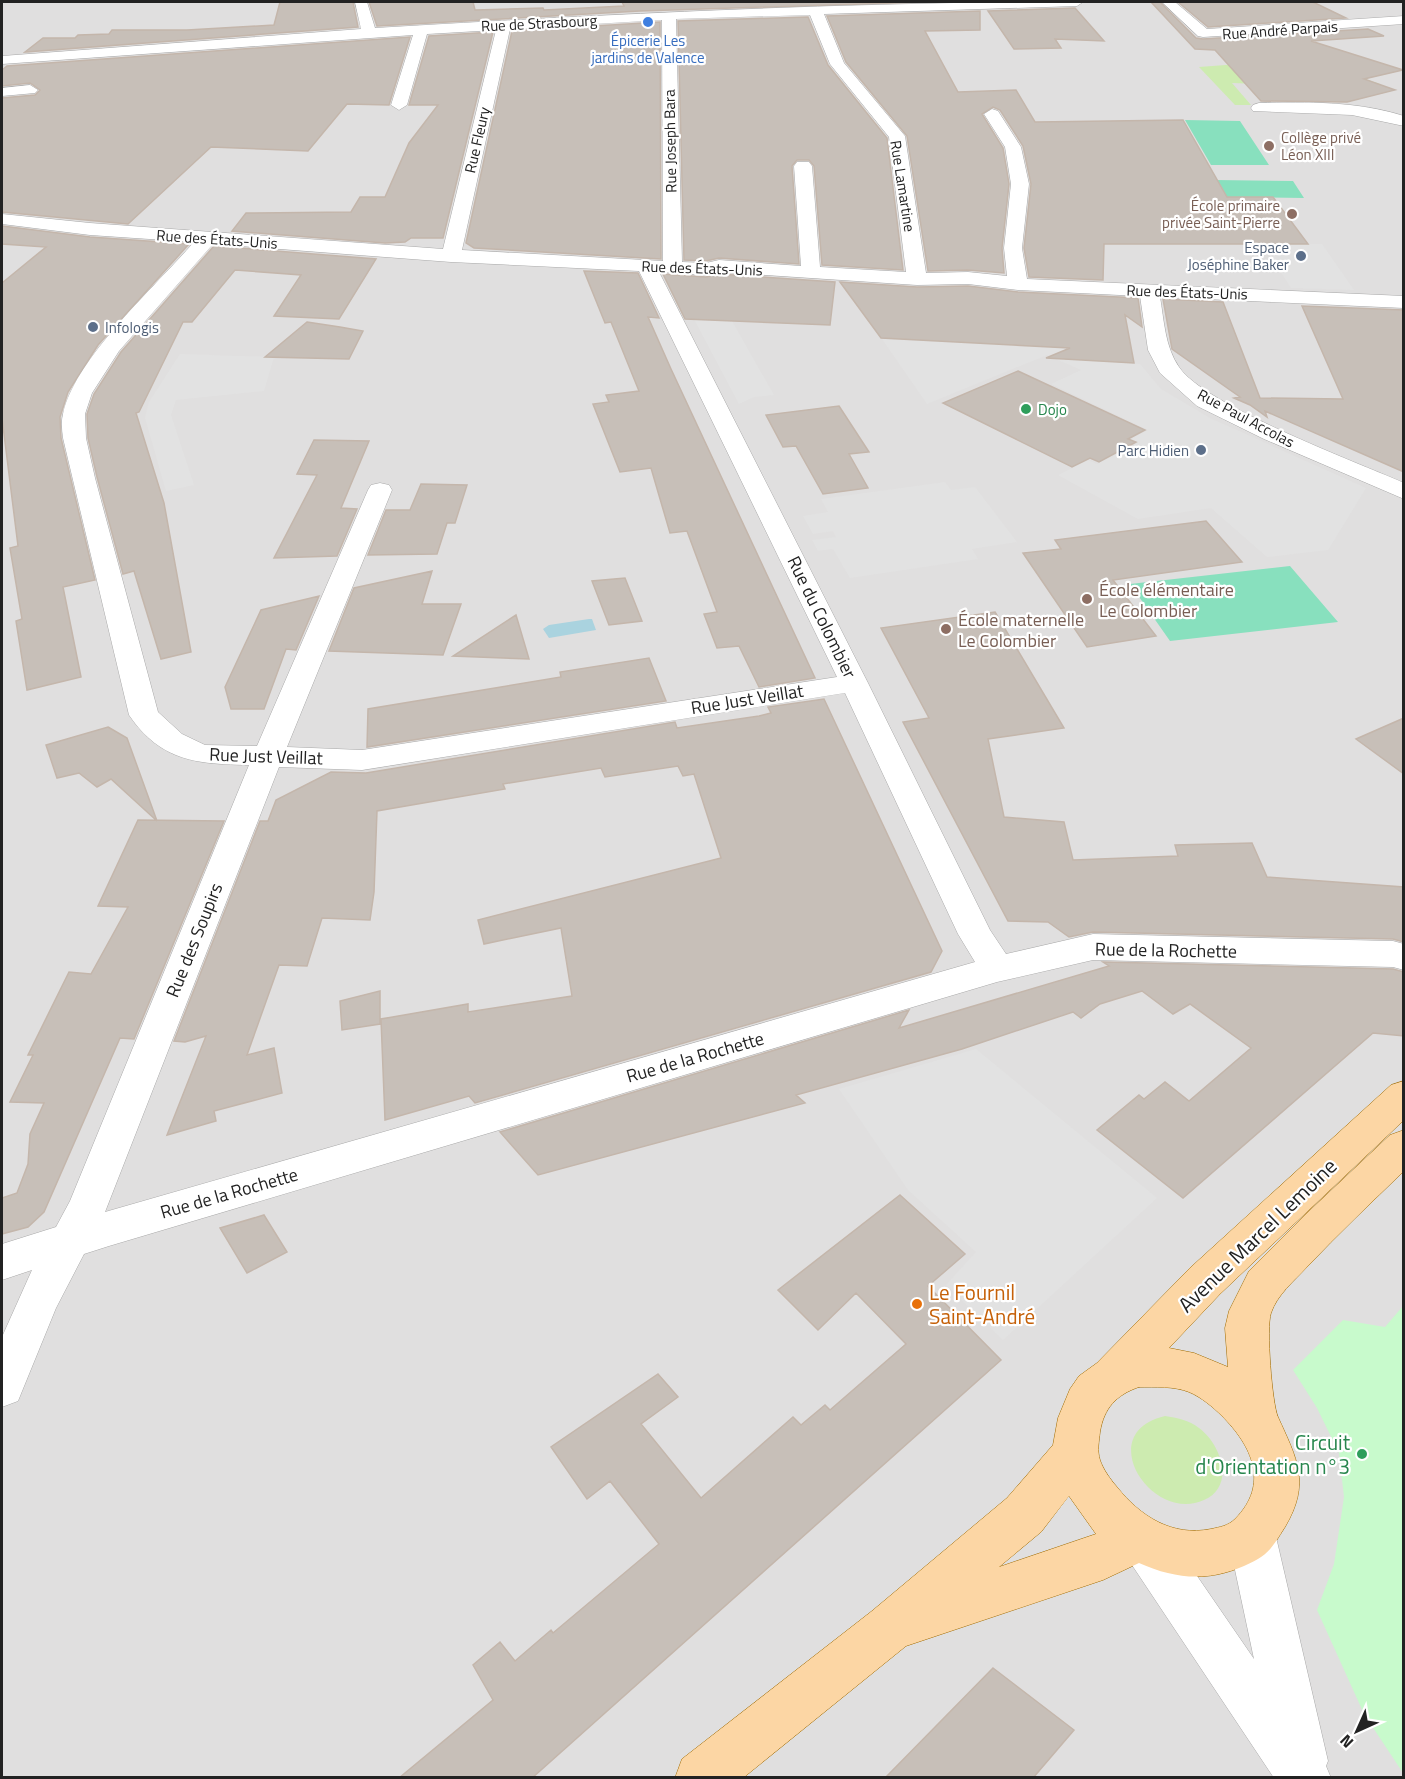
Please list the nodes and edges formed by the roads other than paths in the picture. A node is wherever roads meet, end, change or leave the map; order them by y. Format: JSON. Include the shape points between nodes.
{"nodes":[{"id":1,"x":361,"y":2,"type":"edge"},
{"id":2,"x":1077,"y":2,"type":"edge"},
{"id":3,"x":1168,"y":2,"type":"edge"},
{"id":4,"x":991,"y":3,"type":"edge"},
{"id":5,"x":897,"y":4,"type":"edge"},
{"id":6,"x":761,"y":6,"type":"edge"},
{"id":7,"x":815,"y":9,"type":"junction"},
{"id":8,"x":669,"y":15,"type":"junction"},
{"id":9,"x":1404,"y":20,"type":"edge"},
{"id":10,"x":504,"y":25,"type":"junction"},
{"id":11,"x":421,"y":30,"type":"junction"},
{"id":12,"x":369,"y":33,"type":"junction"},
{"id":13,"x":2,"y":60,"type":"edge"},
{"id":14,"x":30,"y":90,"type":"dead end"},
{"id":15,"x":2,"y":92,"type":"edge"},
{"id":16,"x":399,"y":105,"type":"dead end"},
{"id":17,"x":1259,"y":108,"type":"dead end"},
{"id":18,"x":992,"y":114,"type":"dead end"},
{"id":19,"x":1404,"y":121,"type":"edge"},
{"id":20,"x":803,"y":166,"type":"dead end"},
{"id":21,"x":2,"y":219,"type":"edge"},
{"id":22,"x":208,"y":238,"type":"junction"},
{"id":23,"x":451,"y":256,"type":"junction"},
{"id":24,"x":646,"y":266,"type":"junction"},
{"id":25,"x":673,"y":267,"type":"junction"},
{"id":26,"x":811,"y":273,"type":"junction"},
{"id":27,"x":917,"y":279,"type":"junction"},
{"id":28,"x":1018,"y":284,"type":"junction"},
{"id":29,"x":1150,"y":291,"type":"junction"},
{"id":30,"x":1404,"y":302,"type":"edge"},
{"id":31,"x":380,"y":490,"type":"dead end"},
{"id":32,"x":1404,"y":492,"type":"edge"},
{"id":33,"x":854,"y":683,"type":"junction"},
{"id":34,"x":269,"y":756,"type":"junction"},
{"id":35,"x":1404,"y":957,"type":"edge"},
{"id":36,"x":997,"y":969,"type":"junction"},
{"id":37,"x":1404,"y":1096,"type":"edge"},
{"id":38,"x":1404,"y":1146,"type":"edge"},
{"id":39,"x":71,"y":1240,"type":"junction"},
{"id":40,"x":2,"y":1262,"type":"edge"},
{"id":41,"x":1112,"y":1376,"type":"junction"},
{"id":42,"x":2,"y":1386,"type":"edge"},
{"id":43,"x":1255,"y":1419,"type":"junction"},
{"id":44,"x":1076,"y":1453,"type":"junction"},
{"id":45,"x":1252,"y":1537,"type":"junction"},
{"id":46,"x":1142,"y":1540,"type":"junction"},
{"id":47,"x":889,"y":1628,"type":"junction"},
{"id":48,"x":702,"y":1778,"type":"edge"},
{"id":49,"x":1306,"y":1778,"type":"edge"}],
"edges":[{"from":1,"to":12,"type":"street"},
{"from":2,"to":4,"type":"street","name":"Rue de Strasbourg"},
{"from":3,"to":9,"type":"street","name":"Rue André Parpais","via":[[1203,33],[1214,34]]},
{"from":4,"to":5,"type":"street","name":"Rue de Strasbourg"},
{"from":5,"to":7,"type":"street","name":"Rue de Strasbourg"},
{"from":6,"to":7,"type":"street","name":"Rue de Strasbourg"},
{"from":6,"to":8,"type":"street","name":"Rue de Strasbourg"},
{"from":7,"to":27,"type":"street","name":"Rue Lamartine","via":[[837,64],[897,136]]},
{"from":8,"to":10,"type":"street","name":"Rue de Strasbourg"},
{"from":8,"to":25,"type":"street","name":"Rue Joseph Bara"},
{"from":10,"to":11,"type":"street","name":"Rue de Strasbourg"},
{"from":10,"to":23,"type":"street","name":"Rue Fleury"},
{"from":11,"to":12,"type":"street","name":"Rue de Strasbourg"},
{"from":11,"to":16,"type":"street"},
{"from":12,"to":13,"type":"street","name":"Rue de Strasbourg"},
{"from":14,"to":15,"type":"street"},
{"from":17,"to":19,"type":"street","via":[[1384,114]]},
{"from":18,"to":28,"type":"street","via":[[1013,147],[1020,184],[1013,248]]},
{"from":20,"to":26,"type":"street"},
{"from":21,"to":22,"type":"street","name":"Rue des États-Unis"},
{"from":22,"to":23,"type":"street","name":"Rue des États-Unis"},
{"from":22,"to":34,"type":"street","name":"Rue Just Veillat","via":[[89,378],[74,414],[76,449],[144,715],[171,741],[201,754]]},
{"from":23,"to":24,"type":"street","name":"Rue des États-Unis"},
{"from":24,"to":25,"type":"street","name":"Rue des États-Unis"},
{"from":24,"to":33,"type":"street","name":"Rue du Colombier"},
{"from":25,"to":26,"type":"street","name":"Rue des États-Unis"},
{"from":26,"to":27,"type":"street","name":"Rue des États-Unis"},
{"from":27,"to":28,"type":"street","name":"Rue des États-Unis"},
{"from":28,"to":29,"type":"street","name":"Rue des États-Unis"},
{"from":29,"to":30,"type":"street","name":"Rue des États-Unis"},
{"from":29,"to":32,"type":"street","name":"Rue Paul Accolas","via":[[1159,350],[1171,374],[1205,401]]},
{"from":31,"to":34,"type":"street","name":"Rue des Soupirs"},
{"from":33,"to":34,"type":"street","name":"Rue Just Veillat","via":[[362,760]]},
{"from":33,"to":36,"type":"street","name":"Rue du Colombier","via":[[975,934]]},
{"from":34,"to":39,"type":"street","name":"Rue des Soupirs"},
{"from":35,"to":36,"type":"street","name":"Rue de la Rochette","via":[[1092,947]]},
{"from":36,"to":39,"type":"street","name":"Rue de la Rochette"},
{"from":37,"to":41,"type":"main road","name":"Avenue Marcel Lemoine","via":[[1205,1281]]},
{"from":38,"to":43,"type":"main road","name":"Avenue Marcel Lemoine","via":[[1264,1284],[1246,1328]]},
{"from":39,"to":40,"type":"street","name":"Rue de la Rochette"},
{"from":39,"to":42,"type":"street","name":"Rue des Soupirs","via":[[38,1300]]},
{"from":41,"to":43,"type":"main road","via":[[1140,1367],[1170,1367],[1202,1376],[1231,1394]]},
{"from":41,"to":44,"type":"main road","via":[[1094,1392],[1081,1412]]},
{"from":43,"to":45,"type":"main road","via":[[1269,1444],[1276,1471],[1276,1497]]},
{"from":44,"to":46,"type":"main road","via":[[1087,1484],[1101,1507],[1121,1527]]},
{"from":44,"to":47,"type":"main road","via":[[1024,1515]]},
{"from":45,"to":46,"type":"main road","via":[[1229,1551],[1202,1556],[1173,1554]]},
{"from":45,"to":49,"type":"street"},
{"from":46,"to":47,"type":"main road"},
{"from":46,"to":49,"type":"street"},
{"from":47,"to":48,"type":"main road"}]}
